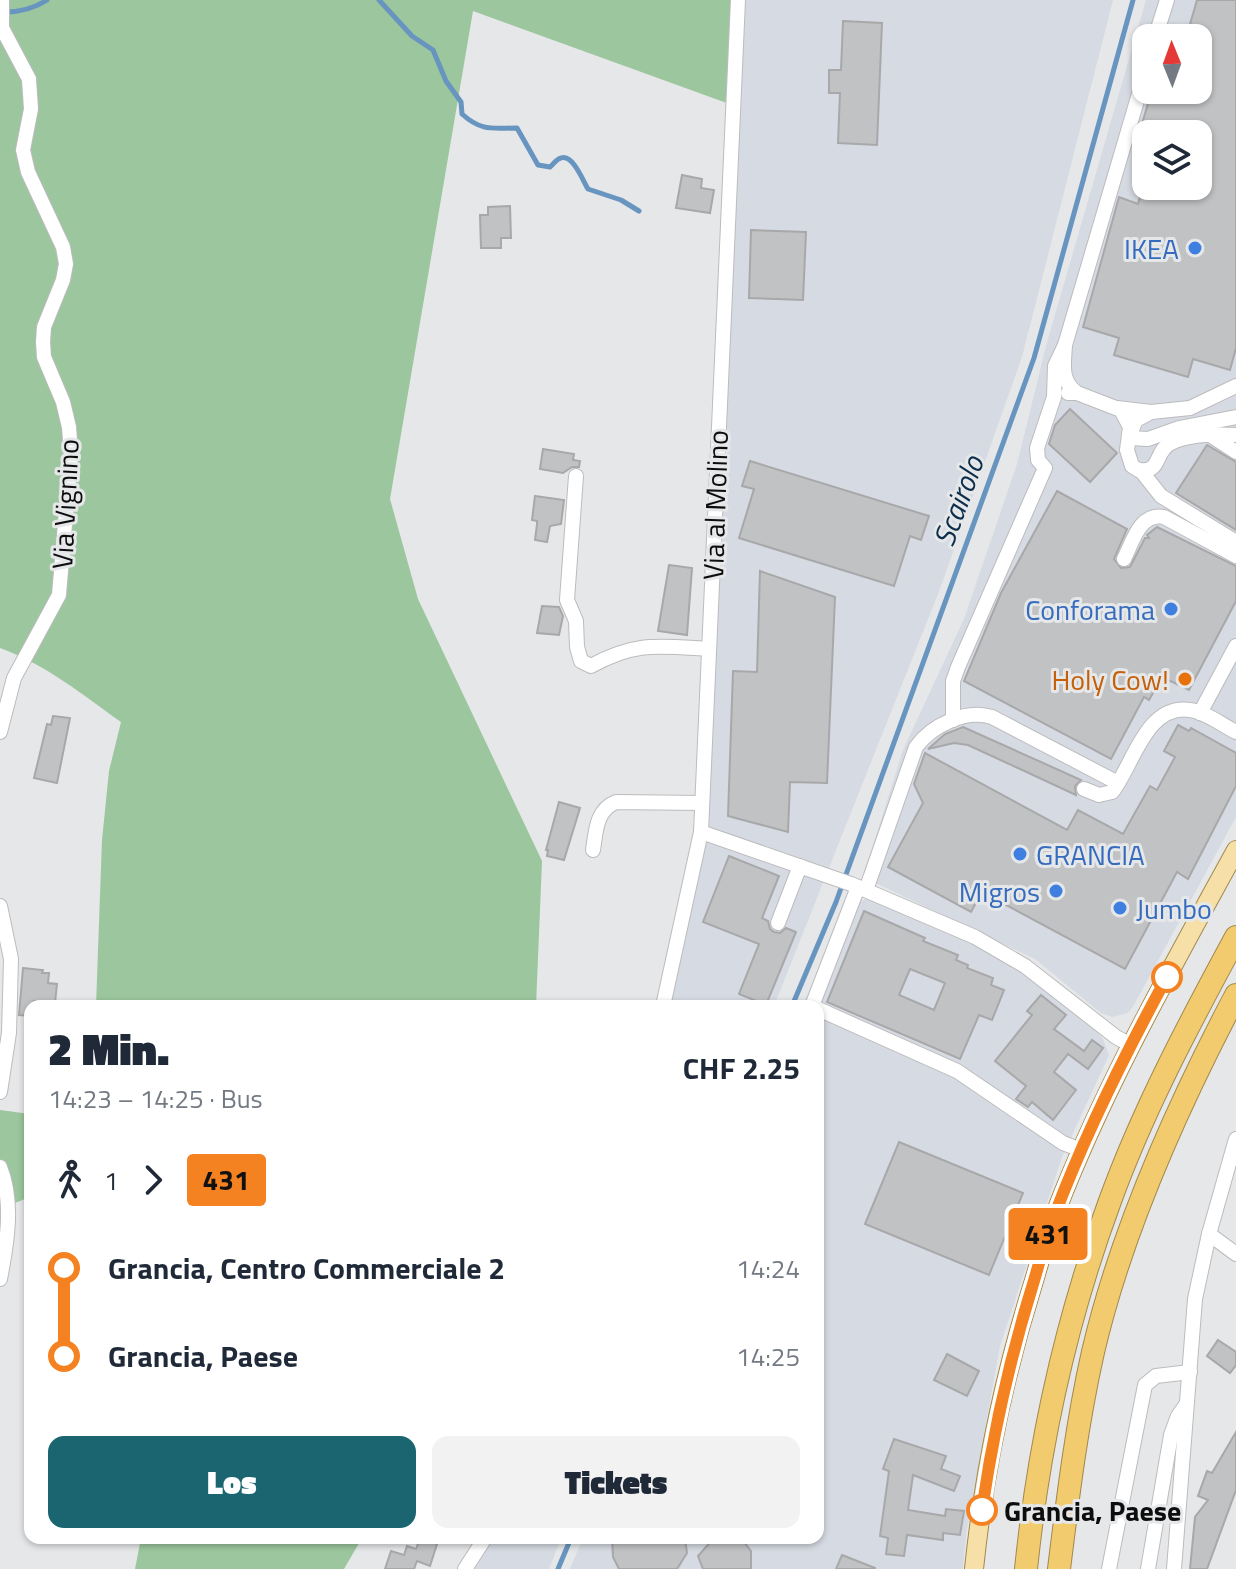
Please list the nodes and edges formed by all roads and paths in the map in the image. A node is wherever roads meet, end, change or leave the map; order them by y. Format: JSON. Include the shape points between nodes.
{"nodes":[{"id":1,"x":2,"y":0,"type":"edge"},
{"id":2,"x":738,"y":0,"type":"edge"},
{"id":3,"x":1167,"y":0,"type":"edge"},
{"id":4,"x":1,"y":20,"type":"edge"},
{"id":5,"x":1159,"y":24,"type":"edge"},
{"id":6,"x":1136,"y":104,"type":"edge"},
{"id":7,"x":1065,"y":345,"type":"junction"},
{"id":8,"x":1236,"y":386,"type":"edge"},
{"id":9,"x":1077,"y":393,"type":"junction"},
{"id":10,"x":1052,"y":405,"type":"junction"},
{"id":11,"x":1117,"y":407,"type":"junction"},
{"id":12,"x":1151,"y":412,"type":"junction"},
{"id":13,"x":1236,"y":417,"type":"edge"},
{"id":14,"x":1207,"y":428,"type":"junction"},
{"id":15,"x":1130,"y":435,"type":"junction"},
{"id":16,"x":1236,"y":435,"type":"edge"},
{"id":17,"x":1236,"y":452,"type":"edge"},
{"id":18,"x":1139,"y":470,"type":"junction"},
{"id":19,"x":576,"y":476,"type":"dead end"},
{"id":20,"x":1236,"y":542,"type":"edge"},
{"id":21,"x":1236,"y":556,"type":"edge"},
{"id":22,"x":1124,"y":559,"type":"dead end"},
{"id":23,"x":1236,"y":646,"type":"edge"},
{"id":24,"x":709,"y":649,"type":"junction"},
{"id":25,"x":1200,"y":713,"type":"junction"},
{"id":26,"x":953,"y":720,"type":"junction"},
{"id":27,"x":0,"y":732,"type":"edge"},
{"id":28,"x":1236,"y":732,"type":"edge"},
{"id":29,"x":1118,"y":783,"type":"junction"},
{"id":30,"x":1084,"y":789,"type":"dead end"},
{"id":31,"x":702,"y":803,"type":"junction"},
{"id":32,"x":701,"y":832,"type":"junction"},
{"id":33,"x":593,"y":850,"type":"dead end"},
{"id":34,"x":1236,"y":850,"type":"edge"},
{"id":35,"x":800,"y":866,"type":"junction"},
{"id":36,"x":858,"y":887,"type":"junction"},
{"id":37,"x":0,"y":906,"type":"edge"},
{"id":38,"x":778,"y":923,"type":"dead end"},
{"id":39,"x":1236,"y":937,"type":"edge"},
{"id":40,"x":1236,"y":995,"type":"edge"},
{"id":41,"x":664,"y":1000,"type":"edge"},
{"id":42,"x":814,"y":1000,"type":"edge"},
{"id":43,"x":824,"y":1012,"type":"edge"},
{"id":44,"x":1131,"y":1045,"type":"junction"},
{"id":45,"x":0,"y":1092,"type":"edge"},
{"id":46,"x":1234,"y":1149,"type":"edge"},
{"id":47,"x":1081,"y":1150,"type":"junction"},
{"id":48,"x":0,"y":1167,"type":"edge"},
{"id":49,"x":1209,"y":1234,"type":"junction"},
{"id":50,"x":1236,"y":1254,"type":"edge"},
{"id":51,"x":0,"y":1279,"type":"edge"},
{"id":52,"x":1190,"y":1372,"type":"junction"},
{"id":53,"x":1187,"y":1403,"type":"junction"},
{"id":54,"x":481,"y":1544,"type":"edge"},
{"id":55,"x":1026,"y":1568,"type":"edge"},
{"id":56,"x":465,"y":1569,"type":"edge"},
{"id":57,"x":974,"y":1569,"type":"edge"},
{"id":58,"x":1059,"y":1569,"type":"edge"},
{"id":59,"x":1109,"y":1569,"type":"edge"},
{"id":60,"x":1148,"y":1569,"type":"edge"},
{"id":61,"x":1174,"y":1569,"type":"edge"}],
"edges":[{"from":1,"to":4,"type":"street","name":"Via Vignino"},
{"from":2,"to":24,"type":"street","name":"Via al Molino"},
{"from":3,"to":5,"type":"street"},
{"from":4,"to":27,"type":"street","name":"Via Vignino","via":[[29,79],[31,109],[23,150],[28,172],[66,264],[43,342],[63,402],[71,453],[59,595],[14,678]]},
{"from":6,"to":7,"type":"street"},
{"from":7,"to":9,"type":"street","via":[[1064,376]]},
{"from":7,"to":10,"type":"street","via":[[1055,366]]},
{"from":8,"to":12,"type":"street","via":[[1190,408]]},
{"from":9,"to":10,"type":"street","via":[[1061,395]]},
{"from":9,"to":11,"type":"street"},
{"from":10,"to":26,"type":"street","via":[[1036,454],[1045,468],[958,667]]},
{"from":11,"to":12,"type":"street"},
{"from":11,"to":15,"type":"street","via":[[1128,418]]},
{"from":12,"to":15,"type":"street","via":[[1136,420]]},
{"from":13,"to":14,"type":"street"},
{"from":14,"to":15,"type":"street","via":[[1148,439]]},
{"from":14,"to":16,"type":"street"},
{"from":14,"to":17,"type":"street"},
{"from":14,"to":18,"type":"street","via":[[1171,443],[1155,467]]},
{"from":15,"to":18,"type":"street","via":[[1127,456]]},
{"from":18,"to":20,"type":"street","via":[[1161,496]]},
{"from":19,"to":24,"type":"street","via":[[567,600],[576,621],[581,661],[591,666],[642,645]]},
{"from":21,"to":22,"type":"street","via":[[1155,516],[1144,521]]},
{"from":23,"to":25,"type":"street"},
{"from":24,"to":31,"type":"street","name":"Via al Molino"},
{"from":25,"to":28,"type":"street"},
{"from":25,"to":29,"type":"street","via":[[1174,711],[1154,723]]},
{"from":26,"to":29,"type":"street","via":[[992,717]]},
{"from":26,"to":36,"type":"street","via":[[916,747]]},
{"from":29,"to":30,"type":"street","via":[[1105,795]]},
{"from":31,"to":32,"type":"street","name":"Via al Molino"},
{"from":31,"to":33,"type":"street","via":[[616,802],[598,822]]},
{"from":32,"to":35,"type":"street"},
{"from":32,"to":41,"type":"street","name":"Via al Molino"},
{"from":34,"to":44,"type":"main road"},
{"from":35,"to":36,"type":"street"},
{"from":35,"to":38,"type":"street"},
{"from":36,"to":42,"type":"street"},
{"from":36,"to":44,"type":"street","via":[[975,937],[1025,966]]},
{"from":37,"to":45,"type":"street","via":[[11,959],[9,1033]]},
{"from":39,"to":55,"type":"highway","via":[[1161,1081],[1087,1265],[1063,1346]]},
{"from":40,"to":58,"type":"highway","via":[[1187,1096],[1115,1274],[1074,1448]]},
{"from":43,"to":47,"type":"street","via":[[957,1071]]},
{"from":44,"to":47,"type":"main road"},
{"from":46,"to":49,"type":"street"},
{"from":47,"to":57,"type":"main road","via":[[1053,1217],[1023,1314],[990,1455]]},
{"from":48,"to":51,"type":"street","via":[[9,1216]]},
{"from":49,"to":50,"type":"street"},
{"from":49,"to":52,"type":"street","via":[[1195,1299]]},
{"from":52,"to":53,"type":"street"},
{"from":52,"to":59,"type":"street","via":[[1156,1376],[1145,1385]]},
{"from":53,"to":60,"type":"street","via":[[1171,1435]]},
{"from":53,"to":61,"type":"street"},
{"from":54,"to":56,"type":"street"}]}
